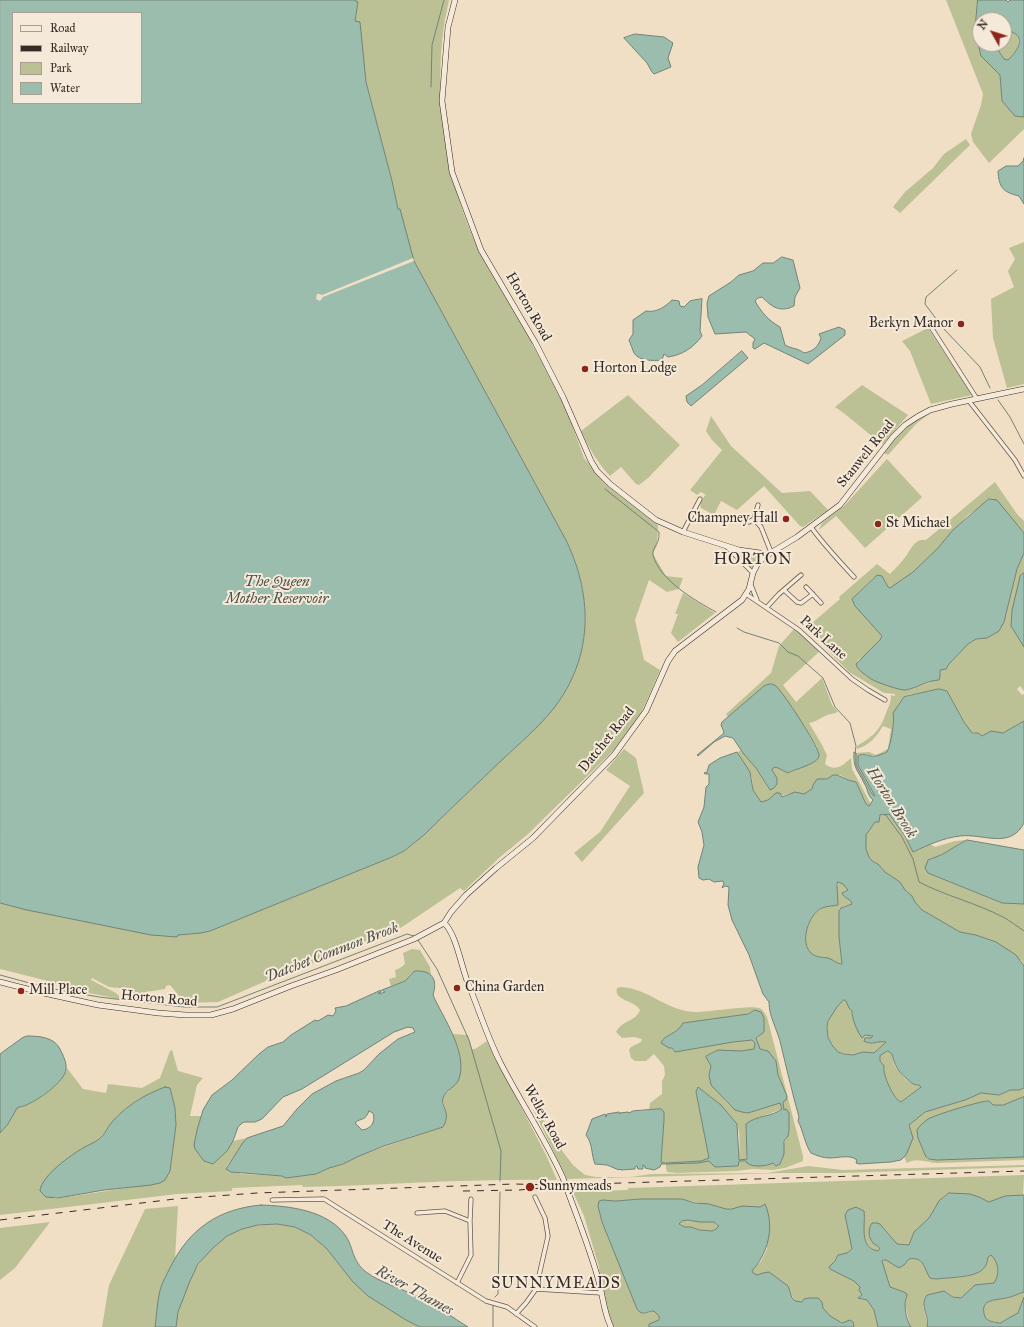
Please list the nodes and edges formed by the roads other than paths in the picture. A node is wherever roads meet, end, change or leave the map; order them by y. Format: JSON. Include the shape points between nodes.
{"nodes":[{"id":1,"x":455,"y":0,"type":"edge"},
{"id":2,"x":930,"y":324,"type":"dead end"},
{"id":3,"x":1024,"y":389,"type":"edge"},
{"id":4,"x":977,"y":399,"type":"junction"},
{"id":5,"x":969,"y":401,"type":"junction"},
{"id":6,"x":1024,"y":476,"type":"edge"},
{"id":7,"x":700,"y":499,"type":"dead end"},
{"id":8,"x":758,"y":504,"type":"dead end"},
{"id":9,"x":754,"y":519,"type":"junction"},
{"id":10,"x":749,"y":522,"type":"dead end"},
{"id":11,"x":810,"y":527,"type":"junction"},
{"id":12,"x":683,"y":532,"type":"junction"},
{"id":13,"x":727,"y":546,"type":"junction"},
{"id":14,"x":771,"y":552,"type":"junction"},
{"id":15,"x":764,"y":557,"type":"junction"},
{"id":16,"x":753,"y":573,"type":"junction"},
{"id":17,"x":801,"y":575,"type":"dead end"},
{"id":18,"x":854,"y":577,"type":"dead end"},
{"id":19,"x":751,"y":585,"type":"junction"},
{"id":20,"x":806,"y":586,"type":"dead end"},
{"id":21,"x":784,"y":590,"type":"junction"},
{"id":22,"x":746,"y":594,"type":"junction"},
{"id":23,"x":812,"y":594,"type":"junction"},
{"id":24,"x":757,"y":600,"type":"junction"},
{"id":25,"x":821,"y":603,"type":"dead end"},
{"id":26,"x":767,"y":608,"type":"junction"},
{"id":27,"x":885,"y":700,"type":"dead end"},
{"id":28,"x":444,"y":924,"type":"junction"},
{"id":29,"x":0,"y":982,"type":"edge"},
{"id":30,"x":535,"y":1197,"type":"dead end"},
{"id":31,"x":471,"y":1199,"type":"dead end"},
{"id":32,"x":272,"y":1200,"type":"dead end"},
{"id":33,"x":417,"y":1213,"type":"dead end"},
{"id":34,"x":470,"y":1222,"type":"junction"},
{"id":35,"x":457,"y":1282,"type":"junction"},
{"id":36,"x":536,"y":1289,"type":"junction"},
{"id":37,"x":601,"y":1293,"type":"junction"},
{"id":38,"x":516,"y":1314,"type":"junction"},
{"id":39,"x":535,"y":1327,"type":"edge"},
{"id":40,"x":611,"y":1327,"type":"edge"}],
"edges":[{"from":1,"to":12,"type":"street","name":"Horton Road","via":[[448,27],[442,101],[452,172],[482,250],[536,344],[597,471],[656,520]]},
{"from":2,"to":4,"type":"street"},
{"from":3,"to":4,"type":"street","name":"Stanwell Road"},
{"from":4,"to":5,"type":"street","name":"Stanwell Road"},
{"from":5,"to":6,"type":"street","via":[[1015,460]]},
{"from":5,"to":11,"type":"street","name":"Stanwell Road","via":[[928,411],[905,426],[840,505]]},
{"from":7,"to":12,"type":"street"},
{"from":8,"to":9,"type":"street"},
{"from":9,"to":10,"type":"street"},
{"from":9,"to":14,"type":"street","via":[[761,527]]},
{"from":11,"to":14,"type":"street","name":"Stanwell Road"},
{"from":11,"to":18,"type":"street"},
{"from":12,"to":13,"type":"street","name":"Horton Road"},
{"from":13,"to":15,"type":"street","name":"Horton Road","via":[[760,553]]},
{"from":13,"to":16,"type":"street","name":"Horton Road"},
{"from":14,"to":15,"type":"street","name":"Stanwell Road"},
{"from":15,"to":16,"type":"street","name":"Datchet Road"},
{"from":16,"to":19,"type":"street","name":"Datchet Road"},
{"from":17,"to":21,"type":"street"},
{"from":19,"to":22,"type":"street","name":"Datchet Road"},
{"from":19,"to":24,"type":"street"},
{"from":20,"to":23,"type":"street"},
{"from":21,"to":23,"type":"street","via":[[801,603]]},
{"from":21,"to":26,"type":"street"},
{"from":22,"to":24,"type":"street","name":"Park Lane"},
{"from":22,"to":28,"type":"street","name":"Datchet Road","via":[[732,609],[675,651],[646,711],[614,755],[532,838],[466,895]]},
{"from":23,"to":25,"type":"street"},
{"from":24,"to":26,"type":"street","name":"Park Lane"},
{"from":26,"to":27,"type":"street","name":"Park Lane","via":[[799,630],[852,679]]},
{"from":28,"to":29,"type":"street","name":"Horton Road","via":[[415,938],[233,1009],[211,1015],[158,1013],[98,1005]]},
{"from":28,"to":37,"type":"street","name":"Welley Road","bridge":true,"via":[[452,935],[468,985],[497,1055],[563,1178],[590,1253]]},
{"from":30,"to":36,"type":"street","via":[[545,1218],[548,1236]]},
{"from":31,"to":34,"type":"street"},
{"from":32,"to":35,"type":"street","name":"The Avenue","via":[[324,1199]]},
{"from":33,"to":34,"type":"street","via":[[445,1211]]},
{"from":34,"to":35,"type":"street","via":[[471,1255]]},
{"from":35,"to":38,"type":"street","name":"The Avenue","via":[[486,1301],[507,1307]]},
{"from":36,"to":37,"type":"street"},
{"from":36,"to":38,"type":"street"},
{"from":37,"to":40,"type":"street","name":"Welley Road"},
{"from":38,"to":39,"type":"street","name":"The Avenue"}]}
